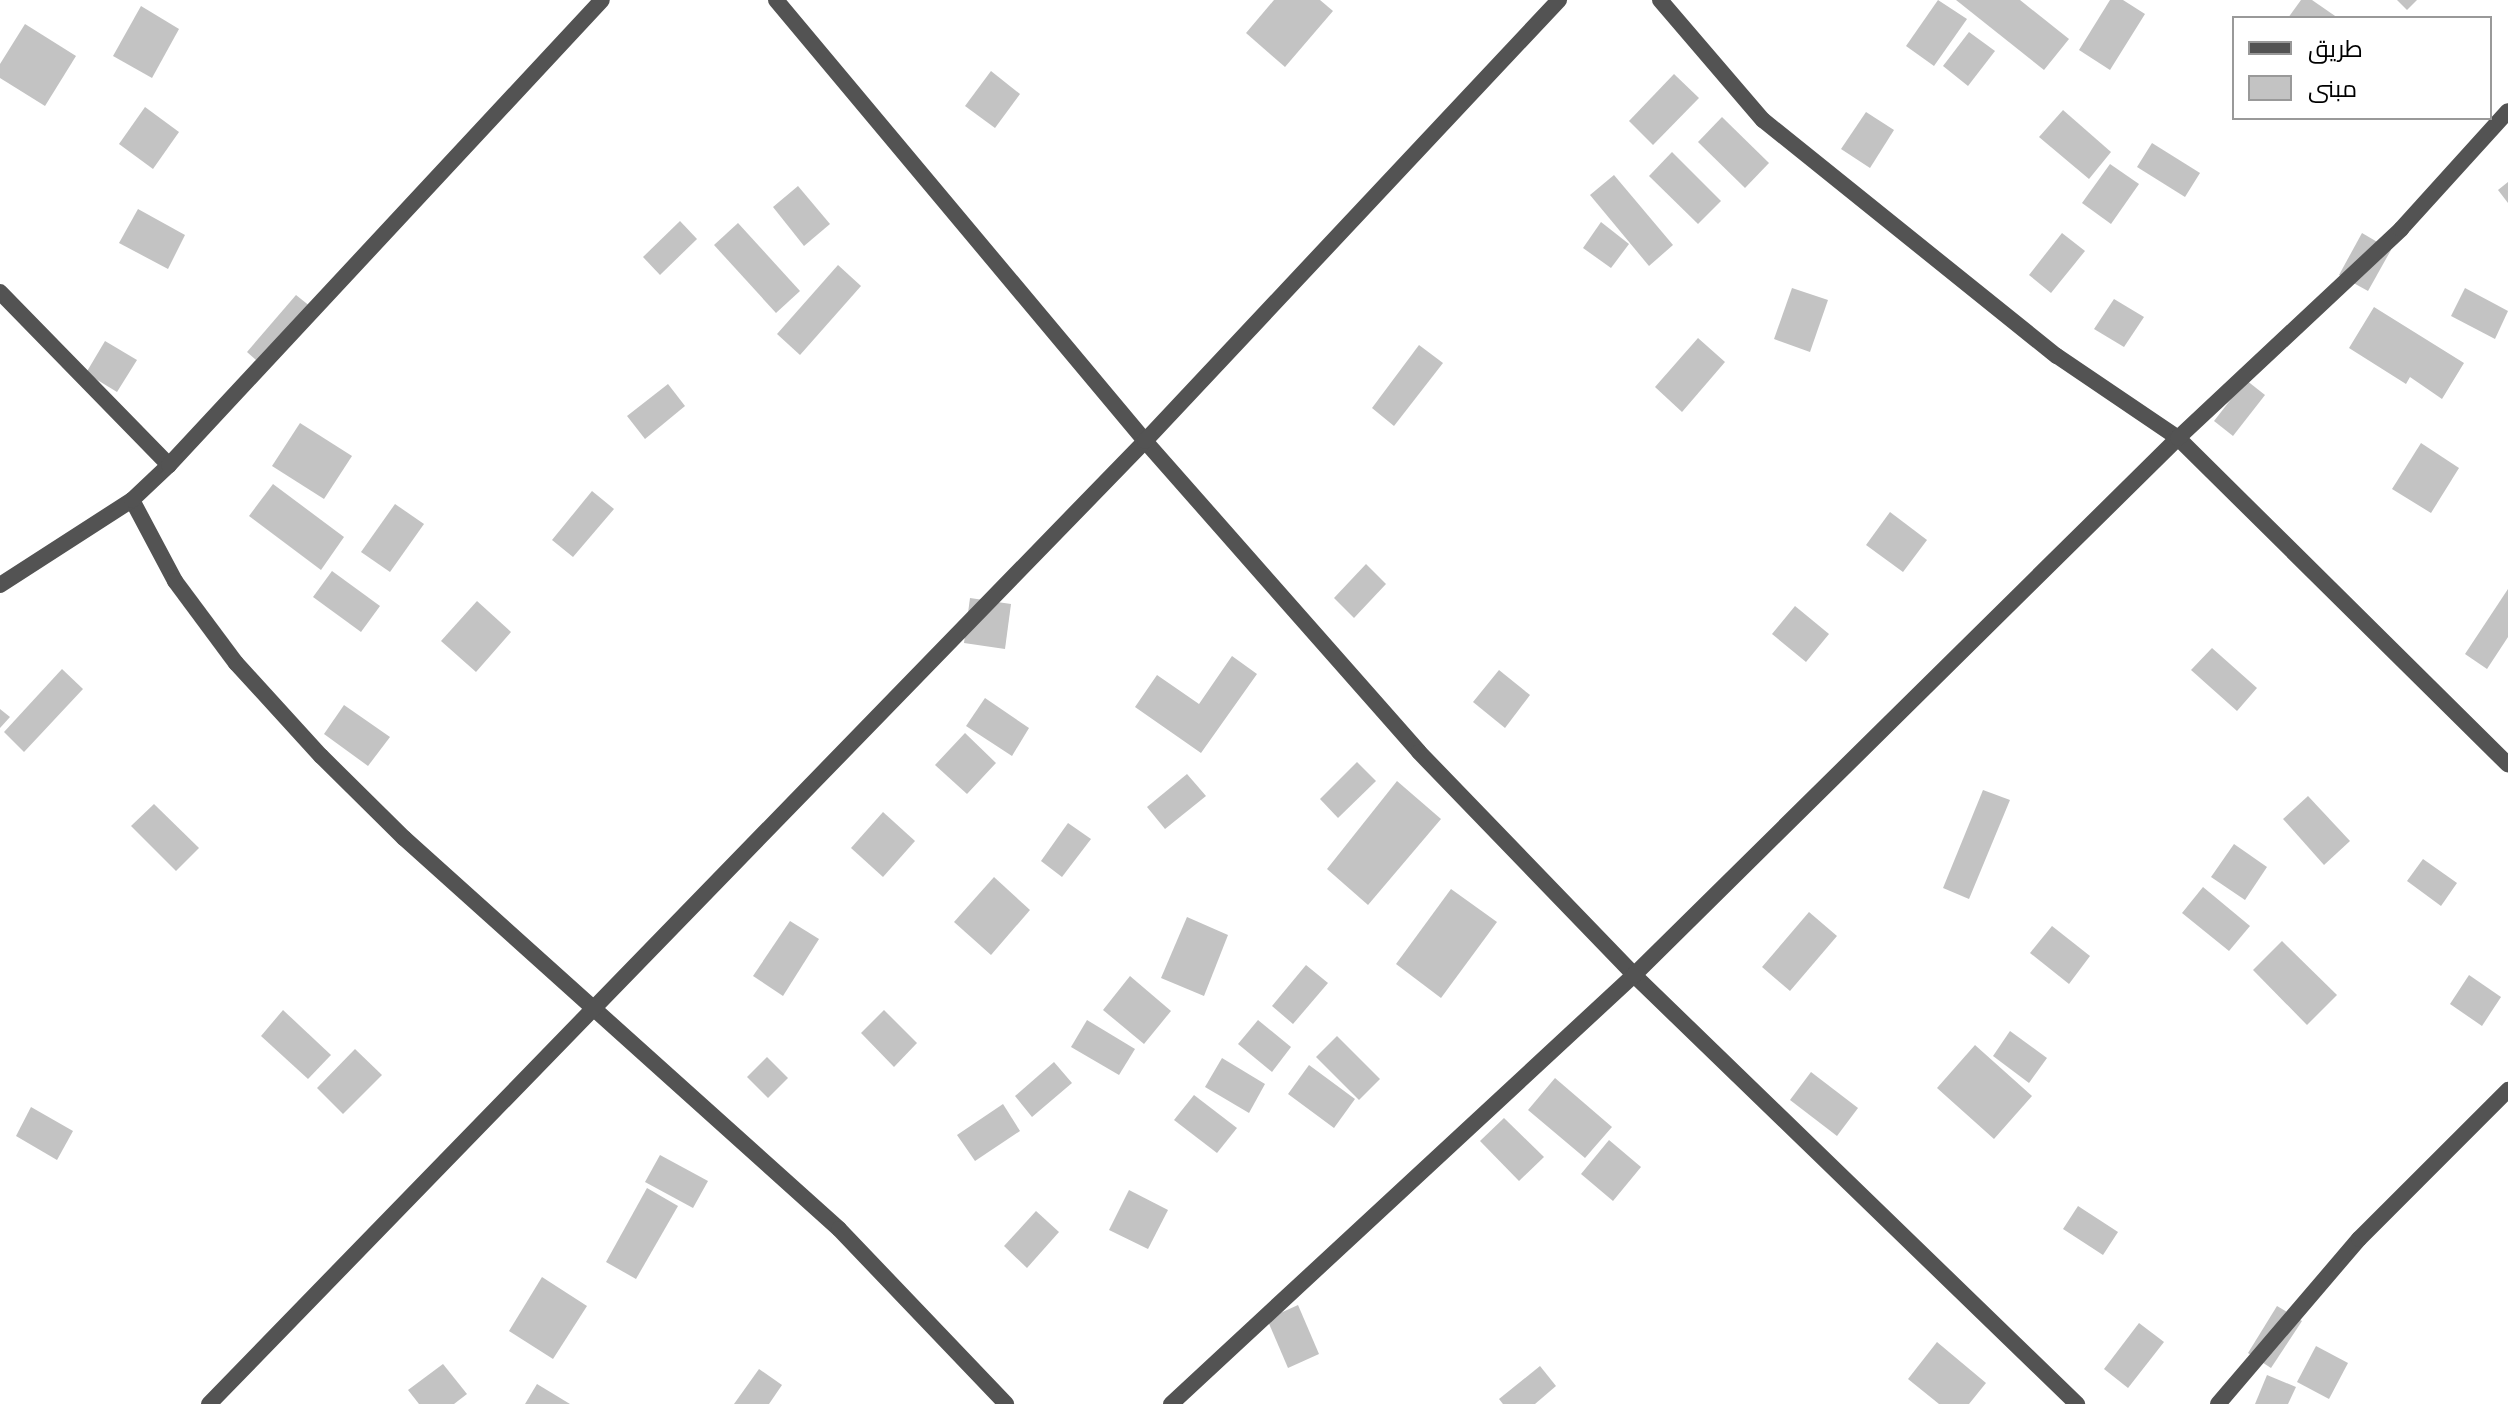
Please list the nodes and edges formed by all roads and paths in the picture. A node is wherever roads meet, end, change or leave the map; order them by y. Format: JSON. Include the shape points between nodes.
{"nodes":[{"id":1,"x":602,"y":0,"type":"edge"},
{"id":2,"x":776,"y":0,"type":"edge"},
{"id":3,"x":1559,"y":0,"type":"edge"},
{"id":4,"x":1660,"y":0,"type":"edge"},
{"id":5,"x":2508,"y":111,"type":"edge"},
{"id":6,"x":0,"y":292,"type":"edge"},
{"id":7,"x":2178,"y":438,"type":"junction"},
{"id":8,"x":1145,"y":441,"type":"junction"},
{"id":9,"x":169,"y":465,"type":"junction"},
{"id":10,"x":132,"y":500,"type":"junction"},
{"id":11,"x":0,"y":585,"type":"edge"},
{"id":12,"x":2508,"y":764,"type":"edge"},
{"id":13,"x":1634,"y":975,"type":"junction"},
{"id":14,"x":593,"y":1006,"type":"junction"},
{"id":15,"x":2508,"y":1090,"type":"edge"},
{"id":16,"x":209,"y":1404,"type":"edge"},
{"id":17,"x":1006,"y":1404,"type":"edge"},
{"id":18,"x":1171,"y":1404,"type":"edge"},
{"id":19,"x":2077,"y":1404,"type":"edge"},
{"id":20,"x":2218,"y":1404,"type":"edge"}],
"edges":[{"from":1,"to":9,"type":"street"},
{"from":2,"to":8,"type":"street"},
{"from":3,"to":8,"type":"street"},
{"from":4,"to":7,"type":"street","via":[[1763,120],[2057,356]]},
{"from":5,"to":7,"type":"street","via":[[2401,229]]},
{"from":6,"to":9,"type":"street"},
{"from":7,"to":12,"type":"street"},
{"from":7,"to":13,"type":"street"},
{"from":8,"to":13,"type":"street","via":[[1419,752]]},
{"from":8,"to":14,"type":"street"},
{"from":9,"to":10,"type":"street"},
{"from":10,"to":11,"type":"street"},
{"from":10,"to":14,"type":"street","via":[[175,581],[236,663],[404,838]]},
{"from":13,"to":18,"type":"street"},
{"from":13,"to":19,"type":"street"},
{"from":14,"to":16,"type":"street"},
{"from":14,"to":17,"type":"street","via":[[839,1229]]},
{"from":15,"to":20,"type":"street","via":[[2359,1239]]}]}
